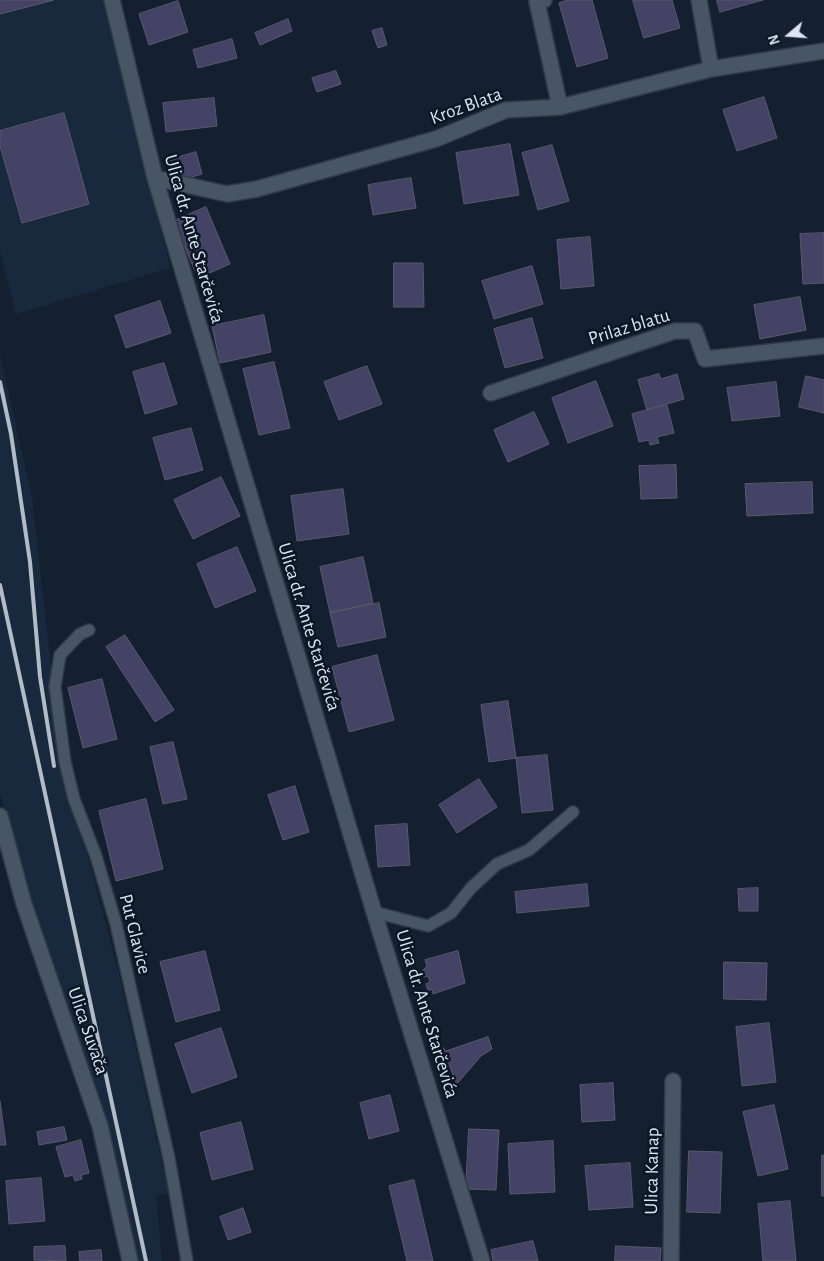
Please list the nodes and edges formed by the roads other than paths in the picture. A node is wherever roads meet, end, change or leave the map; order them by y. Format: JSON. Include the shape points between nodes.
{"nodes":[{"id":1,"x":112,"y":0,"type":"edge"},
{"id":2,"x":544,"y":0,"type":"edge"},
{"id":3,"x":699,"y":0,"type":"edge"},
{"id":4,"x":824,"y":51,"type":"edge"},
{"id":5,"x":711,"y":69,"type":"junction"},
{"id":6,"x":560,"y":107,"type":"junction"},
{"id":7,"x":155,"y":178,"type":"junction"},
{"id":8,"x":824,"y":346,"type":"edge"},
{"id":9,"x":491,"y":393,"type":"dead end"},
{"id":10,"x":89,"y":630,"type":"dead end"},
{"id":11,"x":573,"y":812,"type":"dead end"},
{"id":12,"x":0,"y":816,"type":"edge"},
{"id":13,"x":374,"y":912,"type":"junction"},
{"id":14,"x":673,"y":1081,"type":"dead end"},
{"id":15,"x":130,"y":1261,"type":"edge"},
{"id":16,"x":187,"y":1261,"type":"edge"},
{"id":17,"x":482,"y":1261,"type":"edge"},
{"id":18,"x":671,"y":1261,"type":"edge"}],
"edges":[{"from":1,"to":7,"type":"street","name":"Ulica dr. Ante Starčevića"},
{"from":2,"to":6,"type":"street","via":[[537,2]]},
{"from":3,"to":5,"type":"street"},
{"from":4,"to":5,"type":"street","name":"Kroz Blata"},
{"from":5,"to":6,"type":"street","name":"Kroz Blata"},
{"from":6,"to":7,"type":"street","name":"Kroz Blata","via":[[506,110],[436,139],[257,189],[227,194]]},
{"from":7,"to":13,"type":"street","name":"Ulica dr. Ante Starčevića"},
{"from":8,"to":9,"type":"street","name":"Prilaz blatu","via":[[705,359],[695,331],[675,331]]},
{"from":10,"to":16,"type":"lane","name":"Put Glavice","via":[[80,634],[60,655],[55,686],[65,762],[74,799],[96,856],[116,924],[169,1158]]},
{"from":11,"to":13,"type":"lane","via":[[529,850],[497,864],[471,888],[451,913],[428,926]]},
{"from":12,"to":15,"type":"street","name":"Ulica Suvača","via":[[24,904],[100,1126]]},
{"from":13,"to":17,"type":"street","name":"Ulica dr. Ante Starčevića"},
{"from":14,"to":18,"type":"street","name":"Ulica Kanap"}]}
